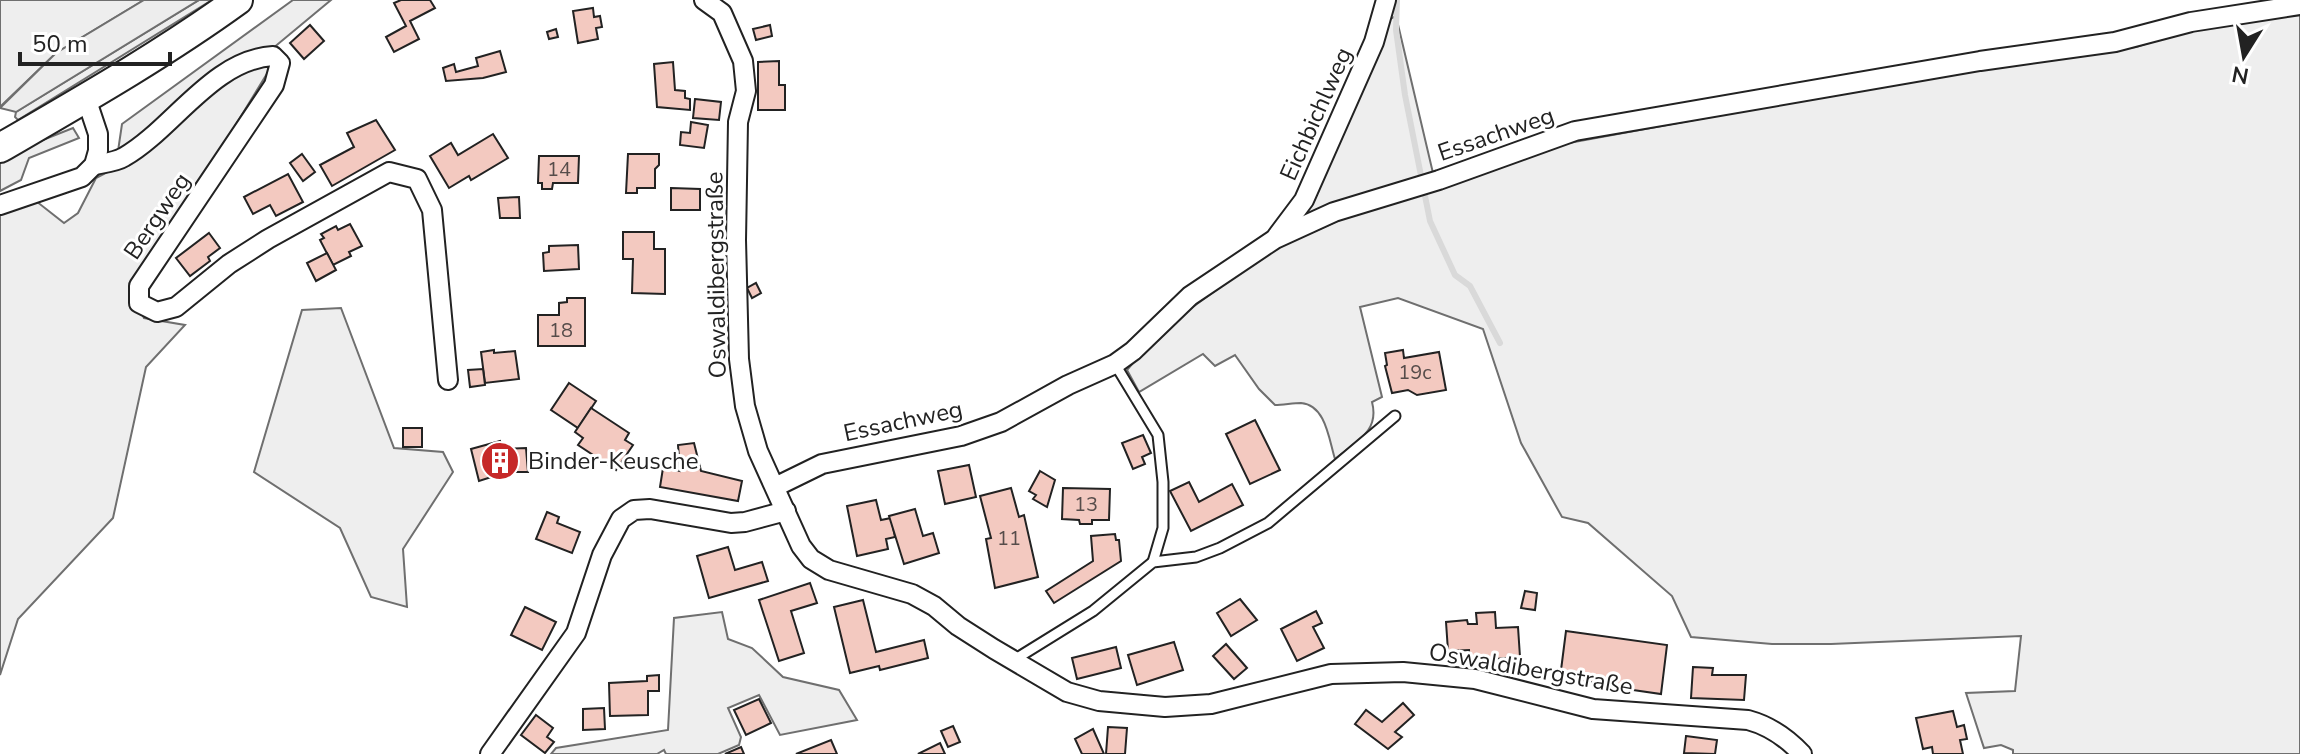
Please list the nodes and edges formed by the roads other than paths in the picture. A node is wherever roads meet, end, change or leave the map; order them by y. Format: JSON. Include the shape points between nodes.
{"nodes":[{"id":1,"x":238,"y":0,"type":"edge"},
{"id":2,"x":704,"y":0,"type":"edge"},
{"id":3,"x":1386,"y":0,"type":"edge"},
{"id":4,"x":2300,"y":5,"type":"edge"},
{"id":5,"x":86,"y":98,"type":"junction"},
{"id":6,"x":0,"y":148,"type":"edge"},
{"id":7,"x":94,"y":165,"type":"junction"},
{"id":8,"x":0,"y":205,"type":"edge"},
{"id":9,"x":1275,"y":239,"type":"junction"},
{"id":10,"x":1115,"y":364,"type":"junction"},
{"id":11,"x":448,"y":380,"type":"dead end"},
{"id":12,"x":1395,"y":416,"type":"dead end"},
{"id":13,"x":775,"y":487,"type":"junction"},
{"id":14,"x":786,"y":511,"type":"junction"},
{"id":15,"x":1153,"y":562,"type":"junction"},
{"id":16,"x":1014,"y":660,"type":"junction"},
{"id":17,"x":490,"y":754,"type":"edge"},
{"id":18,"x":1802,"y":754,"type":"edge"}],
"edges":[{"from":1,"to":5,"type":"main road"},
{"from":2,"to":13,"type":"street","name":"Oswaldibergstraße","via":[[722,13],[743,61],[746,91],[738,122],[736,196],[739,359],[745,406]]},
{"from":3,"to":9,"type":"street","name":"Eichbichlweg","via":[[1374,42],[1304,200]]},
{"from":4,"to":9,"type":"street","name":"Essachweg","via":[[2191,22],[2115,42],[1575,131],[1334,212]]},
{"from":5,"to":6,"type":"main road"},
{"from":5,"to":7,"type":"street","via":[[98,134]]},
{"from":7,"to":8,"type":"street","via":[[82,177]]},
{"from":7,"to":11,"type":"street","name":"Bergweg","via":[[126,157],[222,75],[273,56],[280,63],[274,85],[139,286],[139,303],[157,312],[176,307],[255,247],[389,172],[417,179],[432,210]]},
{"from":9,"to":10,"type":"street","name":"Essachweg","via":[[1190,296]]},
{"from":10,"to":13,"type":"street","name":"Essachweg","via":[[1001,422],[961,436],[822,464]]},
{"from":10,"to":15,"type":"lane","via":[[1158,435],[1163,528]]},
{"from":12,"to":15,"type":"lane","via":[[1268,523],[1196,557]]},
{"from":13,"to":14,"type":"street","name":"Oswaldibergstraße"},
{"from":14,"to":16,"type":"street","name":"Oswaldibergstraße","via":[[811,559],[829,570],[912,594]]},
{"from":14,"to":17,"type":"street","via":[[731,523],[650,509],[634,510],[621,519],[602,555],[576,633]]},
{"from":15,"to":16,"type":"lane","via":[[1093,611]]},
{"from":16,"to":18,"type":"street","name":"Oswaldibergstraße","via":[[1067,692],[1153,707],[1211,704],[1345,673],[1475,679],[1593,709],[1748,720],[1768,726]]}]}
